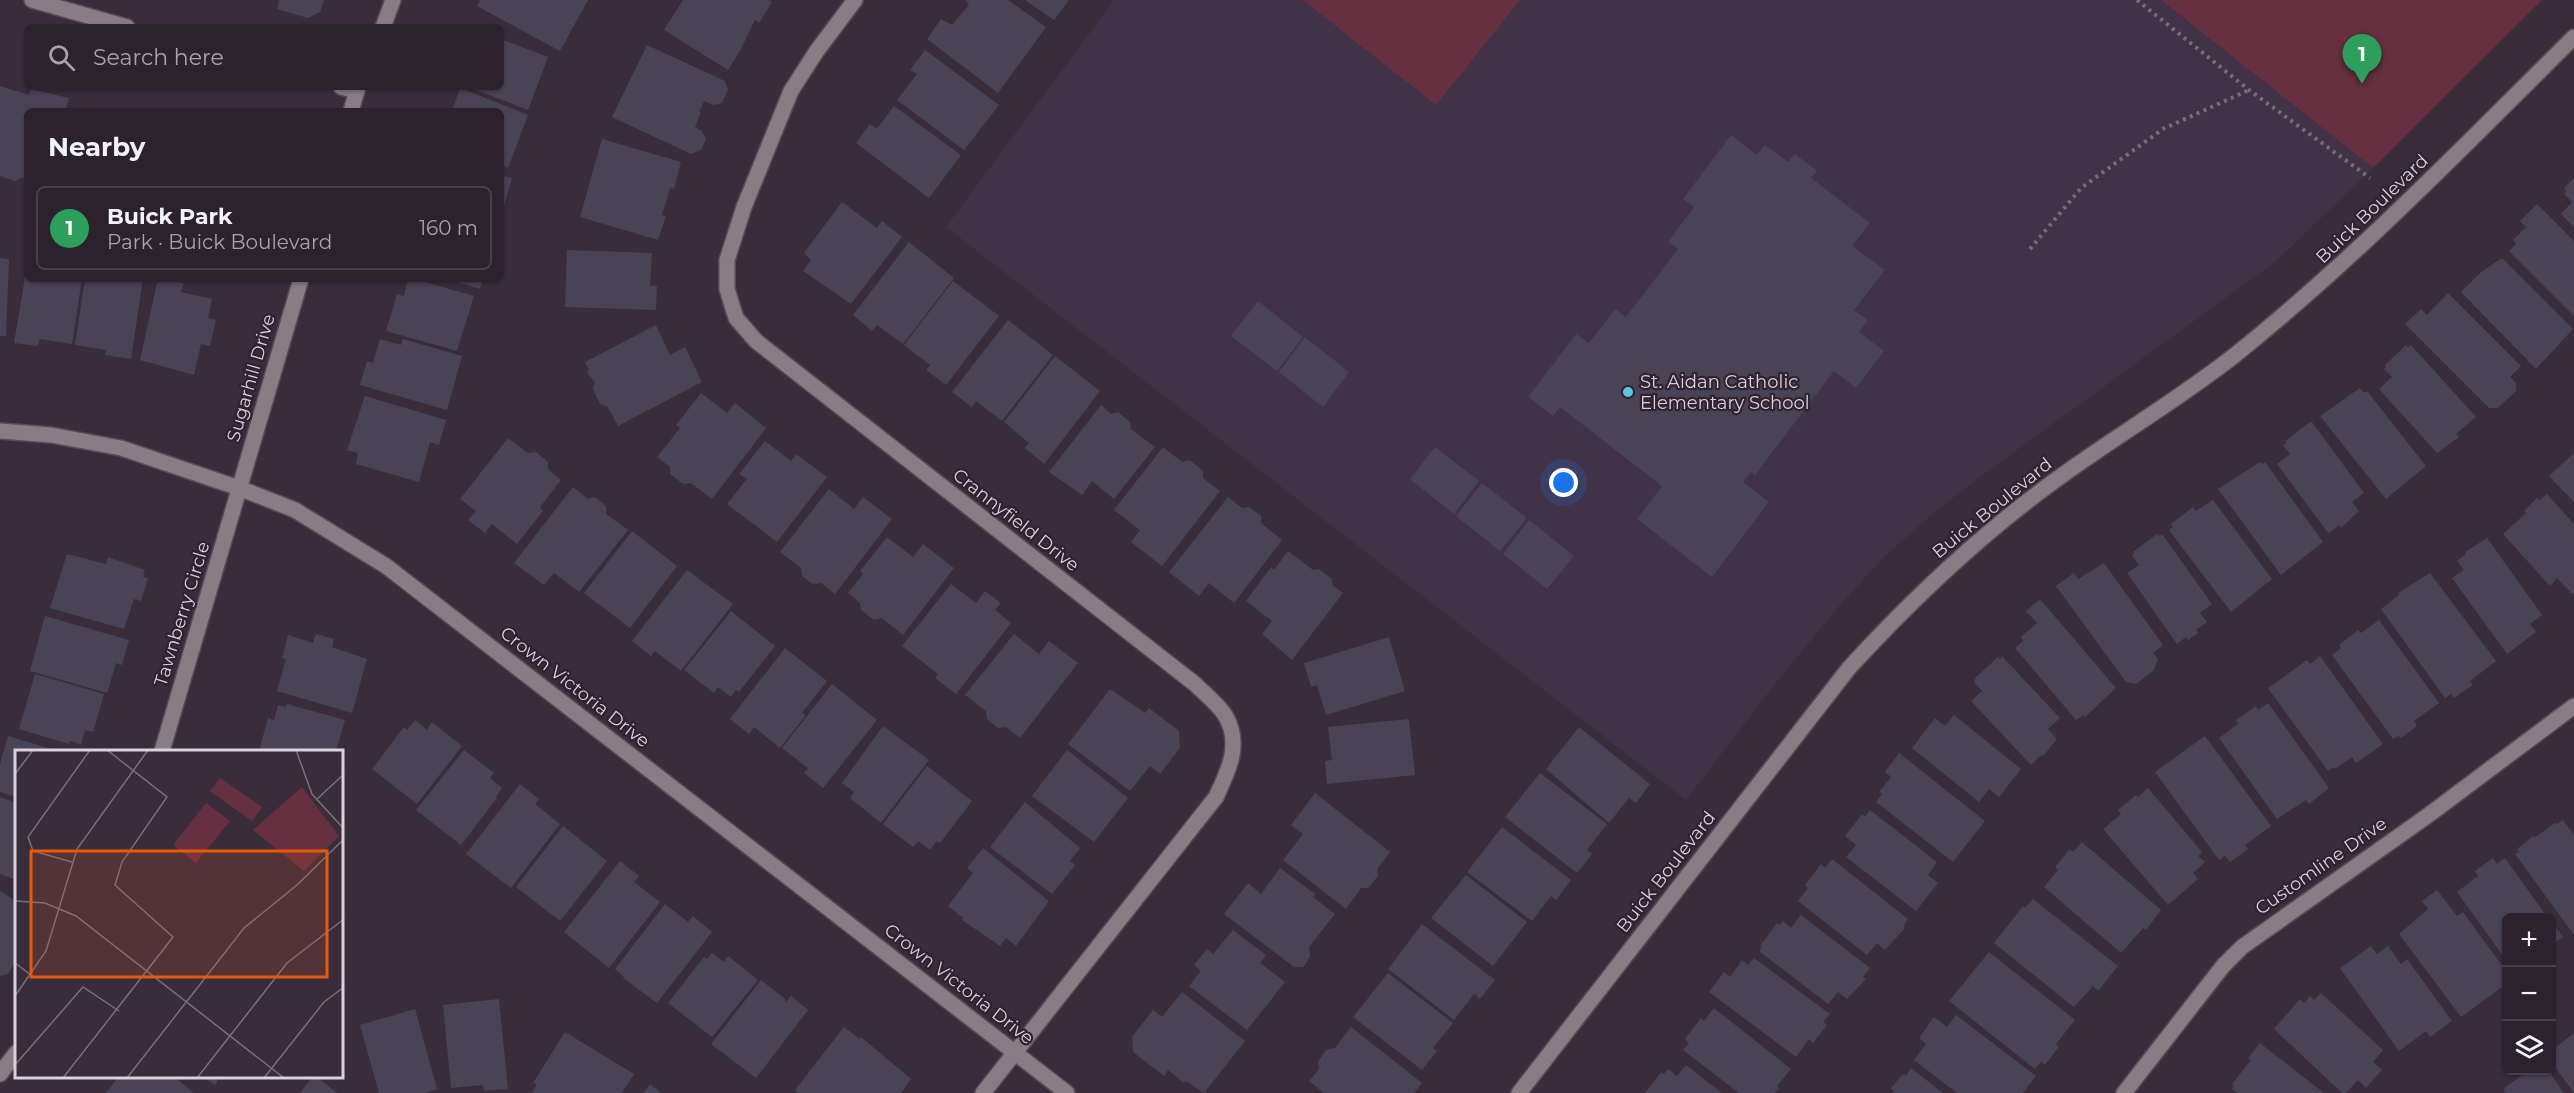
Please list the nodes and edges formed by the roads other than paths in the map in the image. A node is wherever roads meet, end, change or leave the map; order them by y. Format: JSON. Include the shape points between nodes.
{"nodes":[{"id":1,"x":32,"y":0,"type":"edge"},
{"id":2,"x":393,"y":0,"type":"edge"},
{"id":3,"x":855,"y":0,"type":"edge"},
{"id":4,"x":116,"y":24,"type":"edge"},
{"id":5,"x":383,"y":24,"type":"edge"},
{"id":6,"x":2574,"y":37,"type":"edge"},
{"id":7,"x":358,"y":90,"type":"edge"},
{"id":8,"x":352,"y":108,"type":"edge"},
{"id":9,"x":300,"y":282,"type":"edge"},
{"id":10,"x":0,"y":431,"type":"edge"},
{"id":11,"x":239,"y":488,"type":"junction"},
{"id":12,"x":2574,"y":706,"type":"edge"},
{"id":13,"x":162,"y":750,"type":"edge"},
{"id":14,"x":1016,"y":1053,"type":"junction"},
{"id":15,"x":15,"y":1054,"type":"edge"},
{"id":16,"x":0,"y":1074,"type":"edge"},
{"id":17,"x":983,"y":1093,"type":"edge"},
{"id":18,"x":1067,"y":1093,"type":"edge"},
{"id":19,"x":1519,"y":1093,"type":"edge"},
{"id":20,"x":2124,"y":1093,"type":"edge"}],
"edges":[{"from":1,"to":4,"type":"street"},
{"from":2,"to":5,"type":"street"},
{"from":3,"to":14,"type":"street","name":"Crannyfield Drive","via":[[791,91],[744,207],[728,260],[728,289],[736,318],[756,341],[1195,684],[1225,715],[1235,741],[1228,772],[1216,796]]},
{"from":6,"to":19,"type":"street","name":"Buick Boulevard","via":[[2311,293],[2231,357],[2030,498],[1953,561],[1902,610],[1849,668]]},
{"from":7,"to":8,"type":"street"},
{"from":9,"to":11,"type":"street","name":"Sugarhill Drive"},
{"from":10,"to":11,"type":"street","name":"Crown Victoria Drive","via":[[51,435],[121,448]]},
{"from":11,"to":13,"type":"street","name":"Tawnberry Circle"},
{"from":11,"to":14,"type":"street","name":"Crown Victoria Drive","via":[[295,510],[386,566]]},
{"from":12,"to":20,"type":"street","name":"Customline Drive","via":[[2242,947]]},
{"from":14,"to":17,"type":"street","name":"Crannyfield Drive"},
{"from":14,"to":18,"type":"street","name":"Crown Victoria Drive"},
{"from":15,"to":16,"type":"street"}]}
